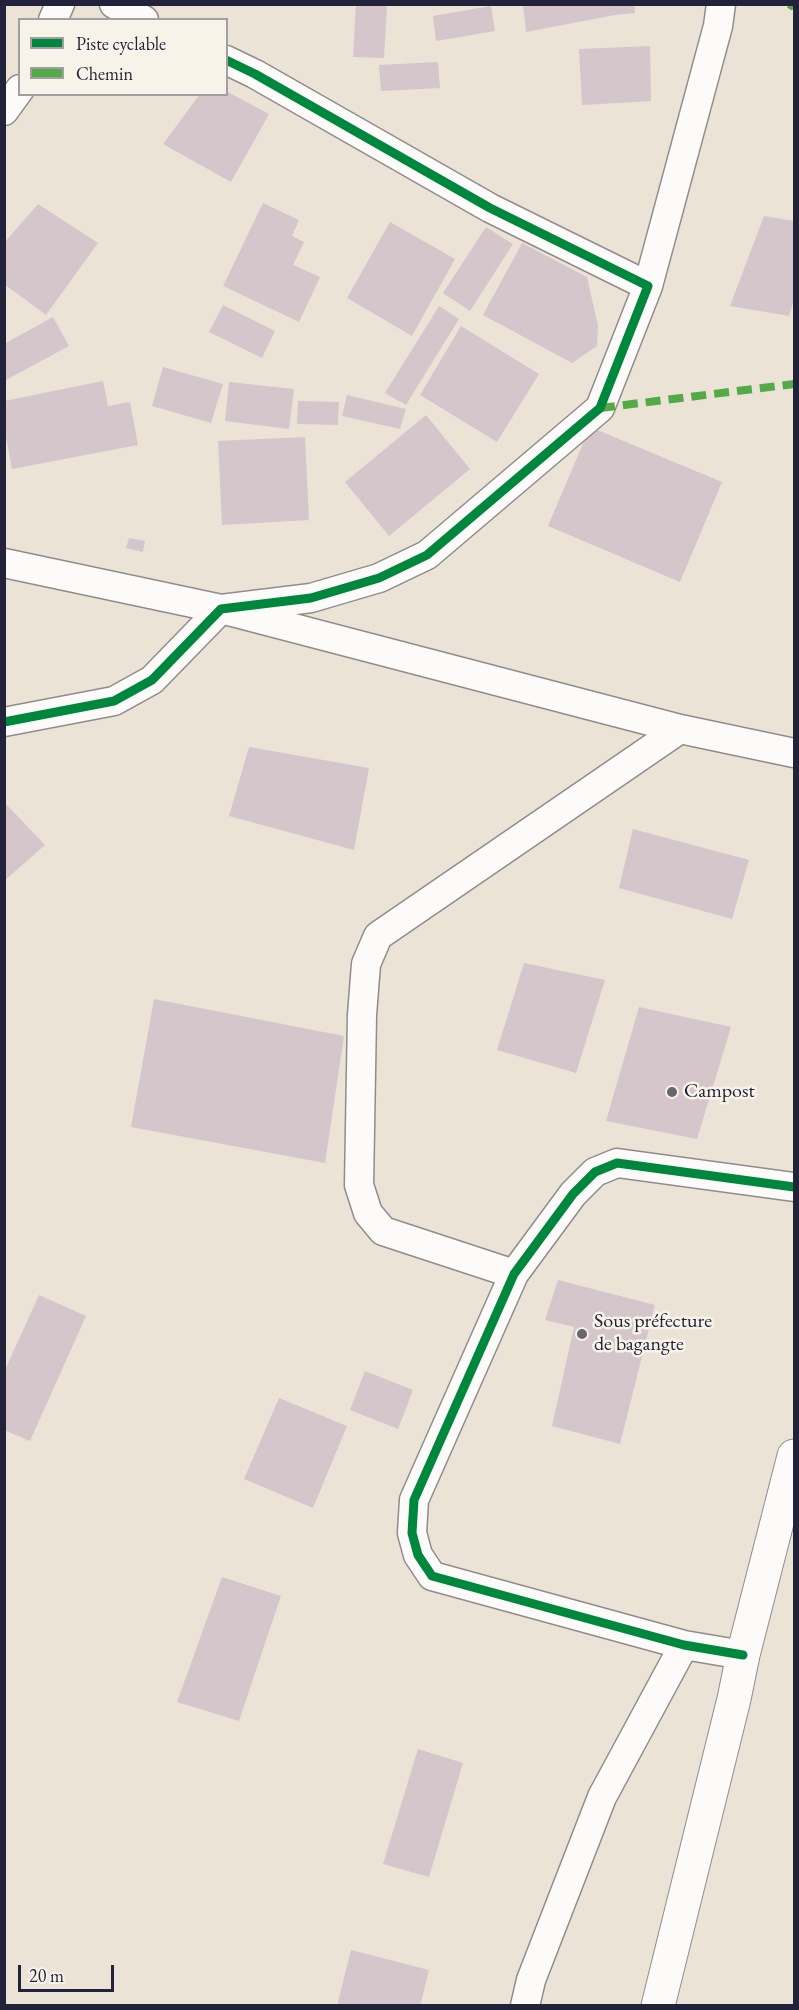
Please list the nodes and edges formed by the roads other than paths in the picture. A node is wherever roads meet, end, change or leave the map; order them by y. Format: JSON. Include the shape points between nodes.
{"nodes":[{"id":1,"x":60,"y":4,"type":"edge"},
{"id":2,"x":114,"y":4,"type":"edge"},
{"id":3,"x":722,"y":4,"type":"edge"},
{"id":4,"x":54,"y":18,"type":"edge"},
{"id":5,"x":140,"y":18,"type":"edge"},
{"id":6,"x":228,"y":61,"type":"edge"},
{"id":7,"x":18,"y":92,"type":"edge"},
{"id":8,"x":4,"y":111,"type":"edge"},
{"id":9,"x":648,"y":286,"type":"junction"},
{"id":10,"x":4,"y":563,"type":"edge"},
{"id":11,"x":221,"y":609,"type":"junction"},
{"id":12,"x":4,"y":722,"type":"edge"},
{"id":13,"x":680,"y":729,"type":"junction"},
{"id":14,"x":795,"y":753,"type":"edge"},
{"id":15,"x":795,"y":1187,"type":"edge"},
{"id":16,"x":514,"y":1274,"type":"junction"},
{"id":17,"x":795,"y":1456,"type":"edge"},
{"id":18,"x":684,"y":1645,"type":"junction"},
{"id":19,"x":743,"y":1655,"type":"junction"},
{"id":20,"x":525,"y":2006,"type":"edge"},
{"id":21,"x":658,"y":2006,"type":"edge"}],
"edges":[{"from":1,"to":4,"type":"street"},
{"from":2,"to":5,"type":"street"},
{"from":3,"to":9,"type":"street"},
{"from":6,"to":9,"type":"street","via":[[490,208]]},
{"from":7,"to":8,"type":"street"},
{"from":9,"to":11,"type":"street","via":[[600,408],[427,555],[379,578],[311,598]]},
{"from":10,"to":11,"type":"street"},
{"from":11,"to":12,"type":"street","via":[[152,680],[114,701]]},
{"from":11,"to":13,"type":"street"},
{"from":13,"to":14,"type":"street"},
{"from":13,"to":16,"type":"street","via":[[378,936],[366,964],[359,1185],[368,1213],[383,1231]]},
{"from":15,"to":16,"type":"street","via":[[617,1163],[595,1172],[573,1194]]},
{"from":16,"to":18,"type":"street","via":[[414,1500],[412,1533],[418,1555],[432,1576]]},
{"from":17,"to":19,"type":"street"},
{"from":18,"to":19,"type":"street"},
{"from":18,"to":20,"type":"street","via":[[602,1797],[531,1980]]},
{"from":19,"to":21,"type":"street"}]}
